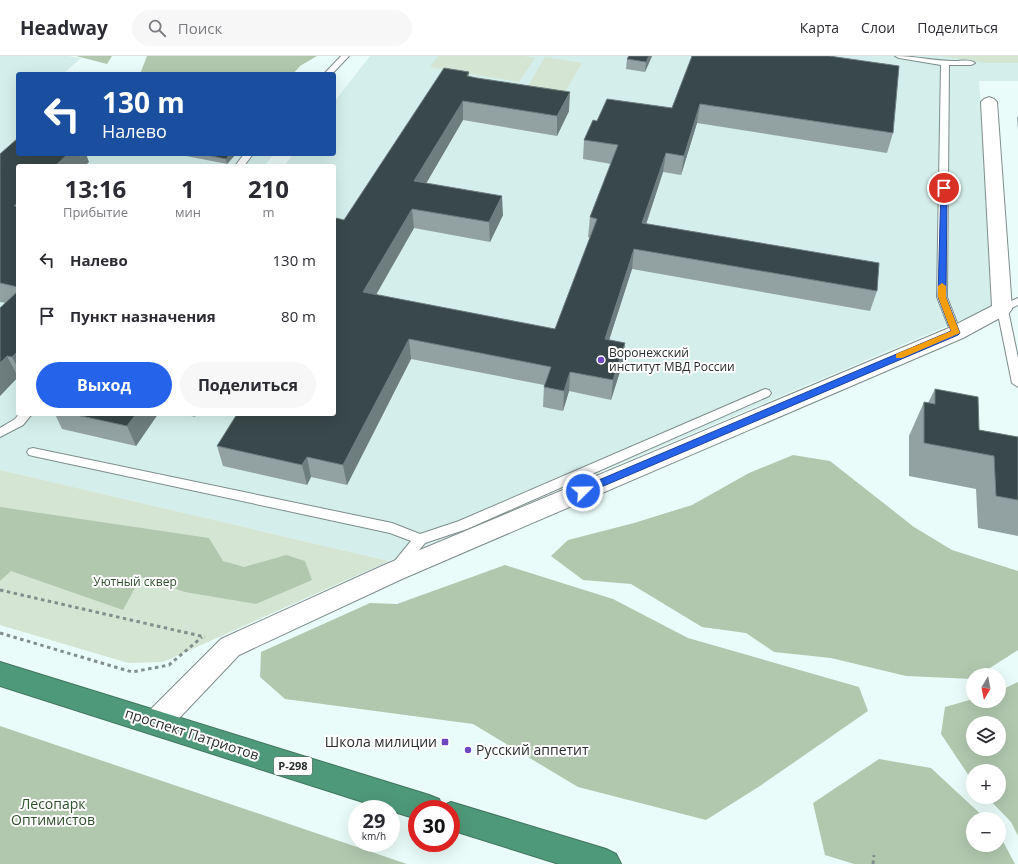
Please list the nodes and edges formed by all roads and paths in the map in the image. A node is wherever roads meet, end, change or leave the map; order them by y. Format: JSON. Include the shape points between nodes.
{"nodes":[{"id":1,"x":345,"y":56,"type":"edge"},
{"id":2,"x":899,"y":56,"type":"edge"},
{"id":3,"x":945,"y":63,"type":"junction"},
{"id":4,"x":971,"y":63,"type":"dead end"},
{"id":5,"x":330,"y":72,"type":"edge"},
{"id":6,"x":989,"y":102,"type":"dead end"},
{"id":7,"x":247,"y":156,"type":"edge"},
{"id":8,"x":241,"y":164,"type":"edge"},
{"id":9,"x":1010,"y":305,"type":"edge"},
{"id":10,"x":956,"y":333,"type":"junction"},
{"id":11,"x":1018,"y":382,"type":"edge"},
{"id":12,"x":764,"y":393,"type":"dead end"},
{"id":13,"x":24,"y":416,"type":"edge"},
{"id":14,"x":0,"y":433,"type":"edge"},
{"id":15,"x":33,"y":452,"type":"dead end"},
{"id":16,"x":420,"y":539,"type":"junction"},
{"id":17,"x":393,"y":572,"type":"junction"},
{"id":18,"x":0,"y":590,"type":"edge"},
{"id":19,"x":0,"y":633,"type":"edge"},
{"id":20,"x":203,"y":637,"type":"junction"},
{"id":21,"x":230,"y":647,"type":"junction"},
{"id":22,"x":0,"y":674,"type":"edge"},
{"id":23,"x":157,"y":722,"type":"junction"},
{"id":24,"x":408,"y":802,"type":"edge"},
{"id":25,"x":460,"y":819,"type":"edge"},
{"id":26,"x":874,"y":855,"type":"dead end"},
{"id":27,"x":606,"y":864,"type":"edge"},
{"id":28,"x":873,"y":864,"type":"edge"}],
"edges":[{"from":1,"to":5,"type":"lane"},
{"from":2,"to":3,"type":"lane"},
{"from":3,"to":4,"type":"lane"},
{"from":3,"to":10,"type":"lane","via":[[942,297]]},
{"from":6,"to":9,"type":"street"},
{"from":7,"to":8,"type":"lane"},
{"from":9,"to":10,"type":"street"},
{"from":9,"to":11,"type":"lane"},
{"from":10,"to":17,"type":"street"},
{"from":12,"to":16,"type":"lane","via":[[463,525]]},
{"from":13,"to":14,"type":"lane","via":[[20,422]]},
{"from":15,"to":16,"type":"lane","via":[[392,528]]},
{"from":16,"to":17,"type":"lane"},
{"from":17,"to":21,"type":"street"},
{"from":18,"to":20,"type":"path"},
{"from":19,"to":20,"type":"path","via":[[132,672],[169,665]]},
{"from":20,"to":21,"type":"path"},
{"from":21,"to":23,"type":"street"},
{"from":22,"to":23,"type":"highway","name":"проспект Патриотов","number":"Р-298"},
{"from":23,"to":24,"type":"highway","name":"проспект Патриотов","number":"Р-298"},
{"from":25,"to":27,"type":"highway"},
{"from":26,"to":28,"type":"path"}]}
